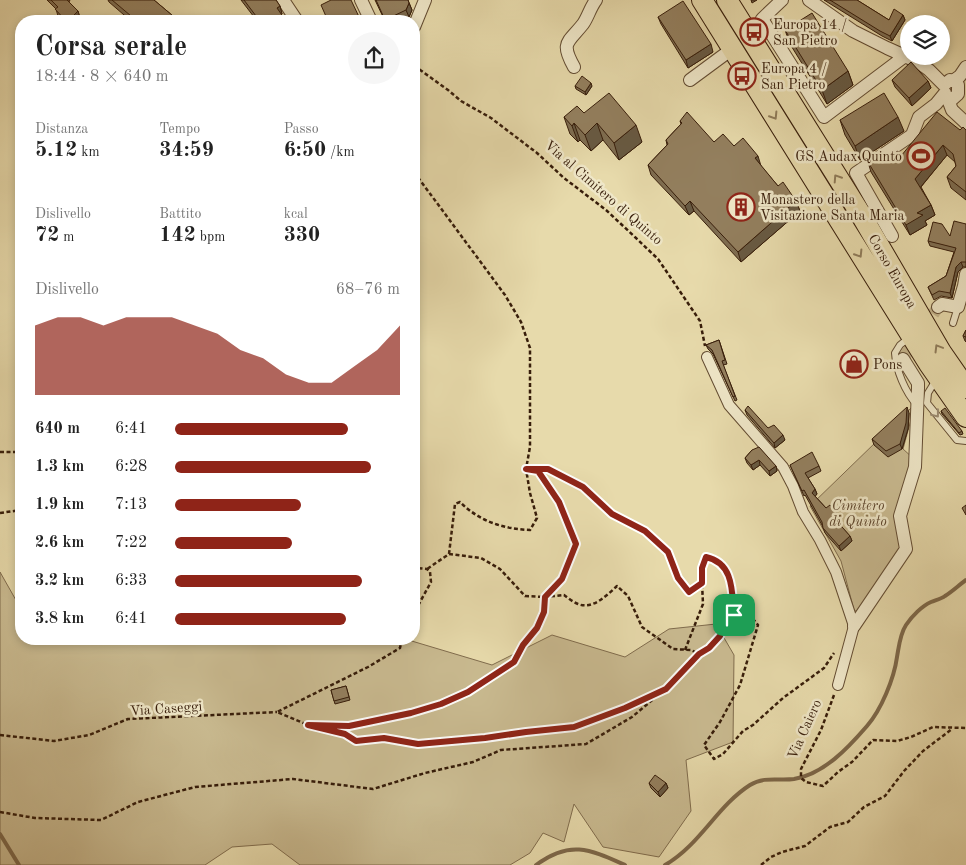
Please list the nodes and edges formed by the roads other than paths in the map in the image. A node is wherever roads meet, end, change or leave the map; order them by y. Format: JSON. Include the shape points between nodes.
{"nodes":[{"id":1,"x":284,"y":0,"type":"edge"},
{"id":2,"x":361,"y":0,"type":"edge"},
{"id":3,"x":425,"y":0,"type":"edge"},
{"id":4,"x":596,"y":0,"type":"edge"},
{"id":5,"x":702,"y":0,"type":"edge"},
{"id":6,"x":727,"y":0,"type":"edge"},
{"id":7,"x":782,"y":0,"type":"edge"},
{"id":8,"x":809,"y":0,"type":"edge"},
{"id":9,"x":293,"y":15,"type":"edge"},
{"id":10,"x":368,"y":15,"type":"edge"},
{"id":11,"x":419,"y":15,"type":"edge"},
{"id":12,"x":732,"y":49,"type":"junction"},
{"id":13,"x":900,"y":54,"type":"edge"},
{"id":14,"x":900,"y":60,"type":"edge"},
{"id":15,"x":922,"y":65,"type":"edge"},
{"id":16,"x":966,"y":67,"type":"edge"},
{"id":17,"x":574,"y":68,"type":"dead end"},
{"id":18,"x":690,"y":80,"type":"dead end"},
{"id":19,"x":953,"y":90,"type":"edge"},
{"id":20,"x":966,"y":123,"type":"edge"},
{"id":21,"x":892,"y":236,"type":"dead end"},
{"id":22,"x":966,"y":274,"type":"edge"},
{"id":23,"x":938,"y":306,"type":"dead end"},
{"id":24,"x":958,"y":307,"type":"junction"},
{"id":25,"x":953,"y":323,"type":"dead end"},
{"id":26,"x":911,"y":336,"type":"junction"},
{"id":27,"x":707,"y":357,"type":"road end"},
{"id":28,"x":903,"y":359,"type":"dead end"},
{"id":29,"x":938,"y":377,"type":"junction"},
{"id":30,"x":966,"y":388,"type":"edge"},
{"id":31,"x":918,"y":406,"type":"junction"},
{"id":32,"x":966,"y":417,"type":"edge"},
{"id":33,"x":966,"y":441,"type":"edge"},
{"id":34,"x":854,"y":626,"type":"junction"},
{"id":35,"x":838,"y":685,"type":"road end"}],
"edges":[{"from":1,"to":9,"type":"street"},
{"from":2,"to":10,"type":"street"},
{"from":3,"to":11,"type":"street"},
{"from":4,"to":17,"type":"street","via":[[584,22],[568,40],[566,54]]},
{"from":5,"to":12,"type":"main road","name":"Corso Europa"},
{"from":30,"to":6,"type":"main road","name":"Corso Europa","one_way":true},
{"from":7,"to":14,"type":"street","via":[[762,19],[824,117]]},
{"from":8,"to":13,"type":"street","via":[[853,31]]},
{"from":12,"to":18,"type":"street"},
{"from":12,"to":26,"type":"main road","name":"Corso Europa","one_way":true},
{"from":15,"to":19,"type":"street"},
{"from":16,"to":19,"type":"street"},
{"from":19,"to":20,"type":"street","via":[[949,102],[952,110]]},
{"from":19,"to":21,"type":"street","via":[[919,117],[912,135],[856,174]]},
{"from":22,"to":24,"type":"street"},
{"from":23,"to":24,"type":"street"},
{"from":24,"to":25,"type":"lane"},
{"from":26,"to":29,"type":"main road","name":"Corso Europa"},
{"from":26,"to":31,"type":"lane","via":[[895,353],[910,398]]},
{"from":27,"to":34,"type":"street","via":[[728,405],[783,467],[836,572]]},
{"from":28,"to":31,"type":"street","via":[[918,383]]},
{"from":29,"to":32,"type":"main road","name":"Corso Europa"},
{"from":29,"to":33,"type":"lane","one_way":true,"via":[[928,393],[928,404],[957,440]]},
{"from":31,"to":34,"type":"street","via":[[915,467],[900,516],[906,549]]},
{"from":34,"to":35,"type":"street"}]}
